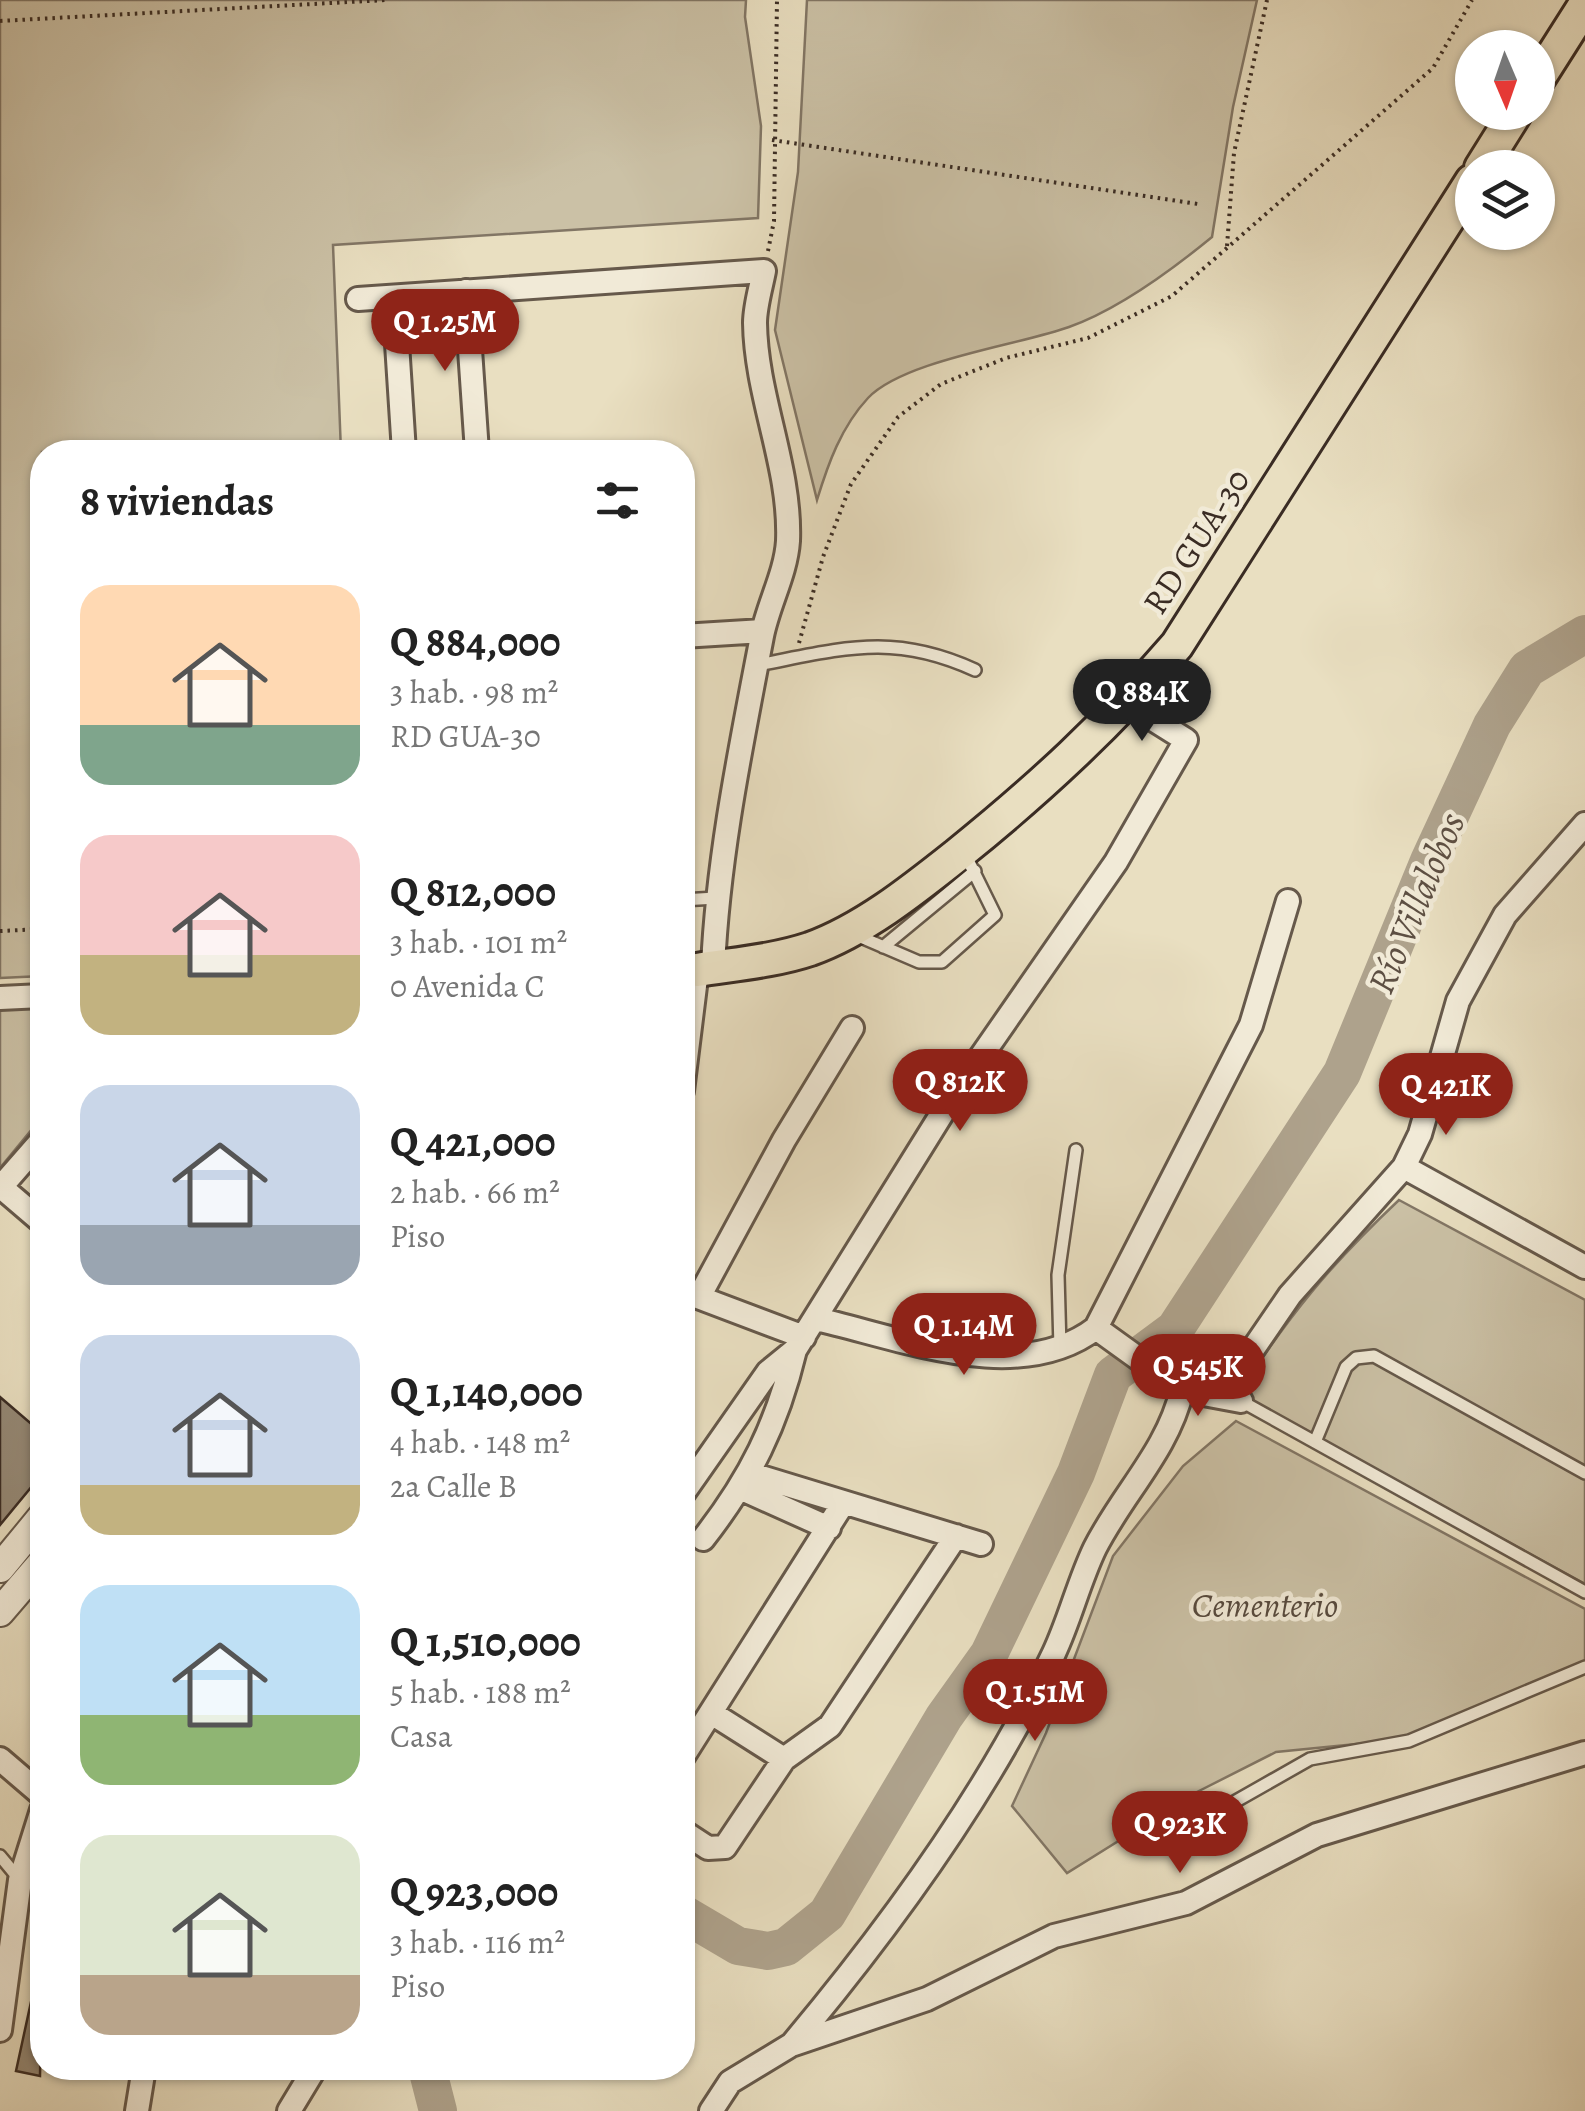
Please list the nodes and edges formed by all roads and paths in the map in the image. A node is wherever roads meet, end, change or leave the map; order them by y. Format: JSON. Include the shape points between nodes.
{"nodes":[{"id":1,"x":386,"y":0,"type":"edge"},
{"id":2,"x":777,"y":0,"type":"edge"},
{"id":3,"x":1268,"y":0,"type":"edge"},
{"id":4,"x":1472,"y":0,"type":"edge"},
{"id":5,"x":1585,"y":5,"type":"edge"},
{"id":6,"x":0,"y":21,"type":"edge"},
{"id":7,"x":1555,"y":52,"type":"edge"},
{"id":8,"x":772,"y":140,"type":"junction"},
{"id":9,"x":1198,"y":204,"type":"dead end"},
{"id":10,"x":1455,"y":208,"type":"edge"},
{"id":11,"x":1226,"y":249,"type":"junction"},
{"id":12,"x":764,"y":270,"type":"junction"},
{"id":13,"x":466,"y":291,"type":"junction"},
{"id":14,"x":394,"y":296,"type":"junction"},
{"id":15,"x":358,"y":299,"type":"dead end"},
{"id":16,"x":403,"y":440,"type":"edge"},
{"id":17,"x":476,"y":440,"type":"edge"},
{"id":18,"x":763,"y":632,"type":"junction"},
{"id":19,"x":695,"y":635,"type":"edge"},
{"id":20,"x":796,"y":658,"type":"junction"},
{"id":21,"x":758,"y":664,"type":"junction"},
{"id":22,"x":975,"y":670,"type":"dead end"},
{"id":23,"x":1127,"y":703,"type":"junction"},
{"id":24,"x":1585,"y":824,"type":"edge"},
{"id":25,"x":969,"y":860,"type":"junction"},
{"id":26,"x":716,"y":898,"type":"junction"},
{"id":27,"x":695,"y":899,"type":"edge"},
{"id":28,"x":1288,"y":901,"type":"dead end"},
{"id":29,"x":30,"y":930,"type":"edge"},
{"id":30,"x":0,"y":931,"type":"edge"},
{"id":31,"x":848,"y":932,"type":"junction"},
{"id":32,"x":883,"y":947,"type":"junction"},
{"id":33,"x":695,"y":967,"type":"edge"},
{"id":34,"x":695,"y":970,"type":"edge"},
{"id":35,"x":30,"y":997,"type":"edge"},
{"id":36,"x":0,"y":998,"type":"edge"},
{"id":37,"x":852,"y":1028,"type":"dead end"},
{"id":38,"x":1076,"y":1150,"type":"dead end"},
{"id":39,"x":30,"y":1154,"type":"edge"},
{"id":40,"x":1404,"y":1167,"type":"junction"},
{"id":41,"x":1,"y":1188,"type":"edge"},
{"id":42,"x":30,"y":1212,"type":"edge"},
{"id":43,"x":1585,"y":1267,"type":"edge"},
{"id":44,"x":695,"y":1287,"type":"edge"},
{"id":45,"x":695,"y":1295,"type":"edge"},
{"id":46,"x":1096,"y":1328,"type":"junction"},
{"id":47,"x":805,"y":1335,"type":"junction"},
{"id":48,"x":1060,"y":1348,"type":"junction"},
{"id":49,"x":1178,"y":1388,"type":"junction"},
{"id":50,"x":1231,"y":1398,"type":"junction"},
{"id":51,"x":1315,"y":1442,"type":"junction"},
{"id":52,"x":1585,"y":1473,"type":"edge"},
{"id":53,"x":695,"y":1476,"type":"edge"},
{"id":54,"x":747,"y":1481,"type":"junction"},
{"id":55,"x":842,"y":1505,"type":"junction"},
{"id":56,"x":829,"y":1528,"type":"junction"},
{"id":57,"x":30,"y":1532,"type":"edge"},
{"id":58,"x":956,"y":1536,"type":"junction"},
{"id":59,"x":704,"y":1539,"type":"dead end"},
{"id":60,"x":981,"y":1544,"type":"dead end"},
{"id":61,"x":0,"y":1568,"type":"edge"},
{"id":62,"x":30,"y":1577,"type":"edge"},
{"id":63,"x":1585,"y":1592,"type":"edge"},
{"id":64,"x":0,"y":1612,"type":"edge"},
{"id":65,"x":1585,"y":1667,"type":"edge"},
{"id":66,"x":714,"y":1714,"type":"junction"},
{"id":67,"x":695,"y":1740,"type":"edge"},
{"id":68,"x":1585,"y":1753,"type":"edge"},
{"id":69,"x":0,"y":1759,"type":"edge"},
{"id":70,"x":784,"y":1759,"type":"junction"},
{"id":71,"x":30,"y":1785,"type":"edge"},
{"id":72,"x":1199,"y":1822,"type":"dead end"},
{"id":73,"x":695,"y":1839,"type":"edge"},
{"id":74,"x":30,"y":1848,"type":"edge"},
{"id":75,"x":0,"y":1856,"type":"edge"},
{"id":76,"x":20,"y":1880,"type":"junction"},
{"id":77,"x":0,"y":2030,"type":"edge"},
{"id":78,"x":791,"y":2045,"type":"junction"},
{"id":79,"x":142,"y":2080,"type":"edge"},
{"id":80,"x":308,"y":2080,"type":"edge"},
{"id":81,"x":136,"y":2111,"type":"edge"},
{"id":82,"x":289,"y":2111,"type":"edge"},
{"id":83,"x":711,"y":2111,"type":"edge"}],
"edges":[{"from":1,"to":6,"type":"path"},
{"from":2,"to":8,"type":"path"},
{"from":3,"to":11,"type":"path","via":[[1234,153]]},
{"from":4,"to":11,"type":"path","via":[[1433,68]]},
{"from":5,"to":7,"type":"main road"},
{"from":8,"to":9,"type":"path"},
{"from":8,"to":12,"type":"path","via":[[774,221]]},
{"from":10,"to":23,"type":"main road","name":"RD GUA-30","via":[[1177,645]]},
{"from":11,"to":20,"type":"path","via":[[1172,296],[1088,338],[1006,358],[942,384],[898,417],[850,484]]},
{"from":12,"to":13,"type":"street"},
{"from":12,"to":18,"type":"street","via":[[756,336],[786,496],[788,544]]},
{"from":13,"to":14,"type":"street"},
{"from":13,"to":17,"type":"street"},
{"from":14,"to":15,"type":"street"},
{"from":14,"to":16,"type":"street"},
{"from":18,"to":19,"type":"street"},
{"from":18,"to":21,"type":"street"},
{"from":20,"to":21,"type":"lane"},
{"from":20,"to":22,"type":"lane","via":[[878,644],[935,652]]},
{"from":21,"to":26,"type":"street"},
{"from":23,"to":25,"type":"main road","name":"RD GUA-30"},
{"from":23,"to":47,"type":"street","via":[[1186,740],[1116,862],[948,1104]]},
{"from":24,"to":40,"type":"street","via":[[1505,915],[1458,1000],[1420,1134]]},
{"from":25,"to":31,"type":"main road","name":"RD GUA-30"},
{"from":25,"to":32,"type":"lane"},
{"from":25,"to":32,"type":"lane","via":[[994,905],[992,922],[942,962],[919,962]]},
{"from":26,"to":27,"type":"lane"},
{"from":26,"to":33,"type":"street"},
{"from":28,"to":46,"type":"street","via":[[1251,1025]]},
{"from":29,"to":30,"type":"path"},
{"from":31,"to":32,"type":"lane"},
{"from":31,"to":34,"type":"main road","name":"RD GUA-30","via":[[810,948]]},
{"from":35,"to":36,"type":"street"},
{"from":37,"to":44,"type":"street"},
{"from":38,"to":48,"type":"lane","via":[[1058,1274]]},
{"from":39,"to":41,"type":"street"},
{"from":40,"to":43,"type":"street"},
{"from":40,"to":50,"type":"street","via":[[1290,1295]]},
{"from":41,"to":42,"type":"street"},
{"from":45,"to":47,"type":"street"},
{"from":46,"to":48,"type":"street"},
{"from":46,"to":49,"type":"street"},
{"from":47,"to":48,"type":"street","via":[[1000,1356]]},
{"from":47,"to":53,"type":"street","via":[[768,1372]]},
{"from":47,"to":54,"type":"street"},
{"from":49,"to":50,"type":"street"},
{"from":49,"to":78,"type":"street","via":[[1174,1422],[1096,1548],[1054,1653],[1006,1744],[872,1950]]},
{"from":50,"to":51,"type":"lane"},
{"from":51,"to":52,"type":"lane","via":[[1346,1367],[1374,1356]]},
{"from":51,"to":63,"type":"lane"},
{"from":54,"to":55,"type":"street"},
{"from":54,"to":56,"type":"street"},
{"from":54,"to":59,"type":"street"},
{"from":55,"to":56,"type":"street"},
{"from":55,"to":58,"type":"street"},
{"from":56,"to":66,"type":"street"},
{"from":57,"to":61,"type":"street"},
{"from":58,"to":60,"type":"street"},
{"from":58,"to":70,"type":"street","via":[[830,1726]]},
{"from":62,"to":64,"type":"street"},
{"from":65,"to":72,"type":"lane","via":[[1409,1741],[1310,1759]]},
{"from":66,"to":67,"type":"street"},
{"from":66,"to":70,"type":"street"},
{"from":68,"to":78,"type":"street","via":[[1318,1835],[1186,1903],[1054,1936],[928,1999]]},
{"from":69,"to":71,"type":"street"},
{"from":70,"to":73,"type":"street","via":[[725,1847],[708,1848]]},
{"from":74,"to":76,"type":"street"},
{"from":75,"to":76,"type":"lane"},
{"from":76,"to":77,"type":"street"},
{"from":78,"to":83,"type":"street","via":[[730,2082]]},
{"from":79,"to":81,"type":"street"},
{"from":80,"to":82,"type":"street"}]}
